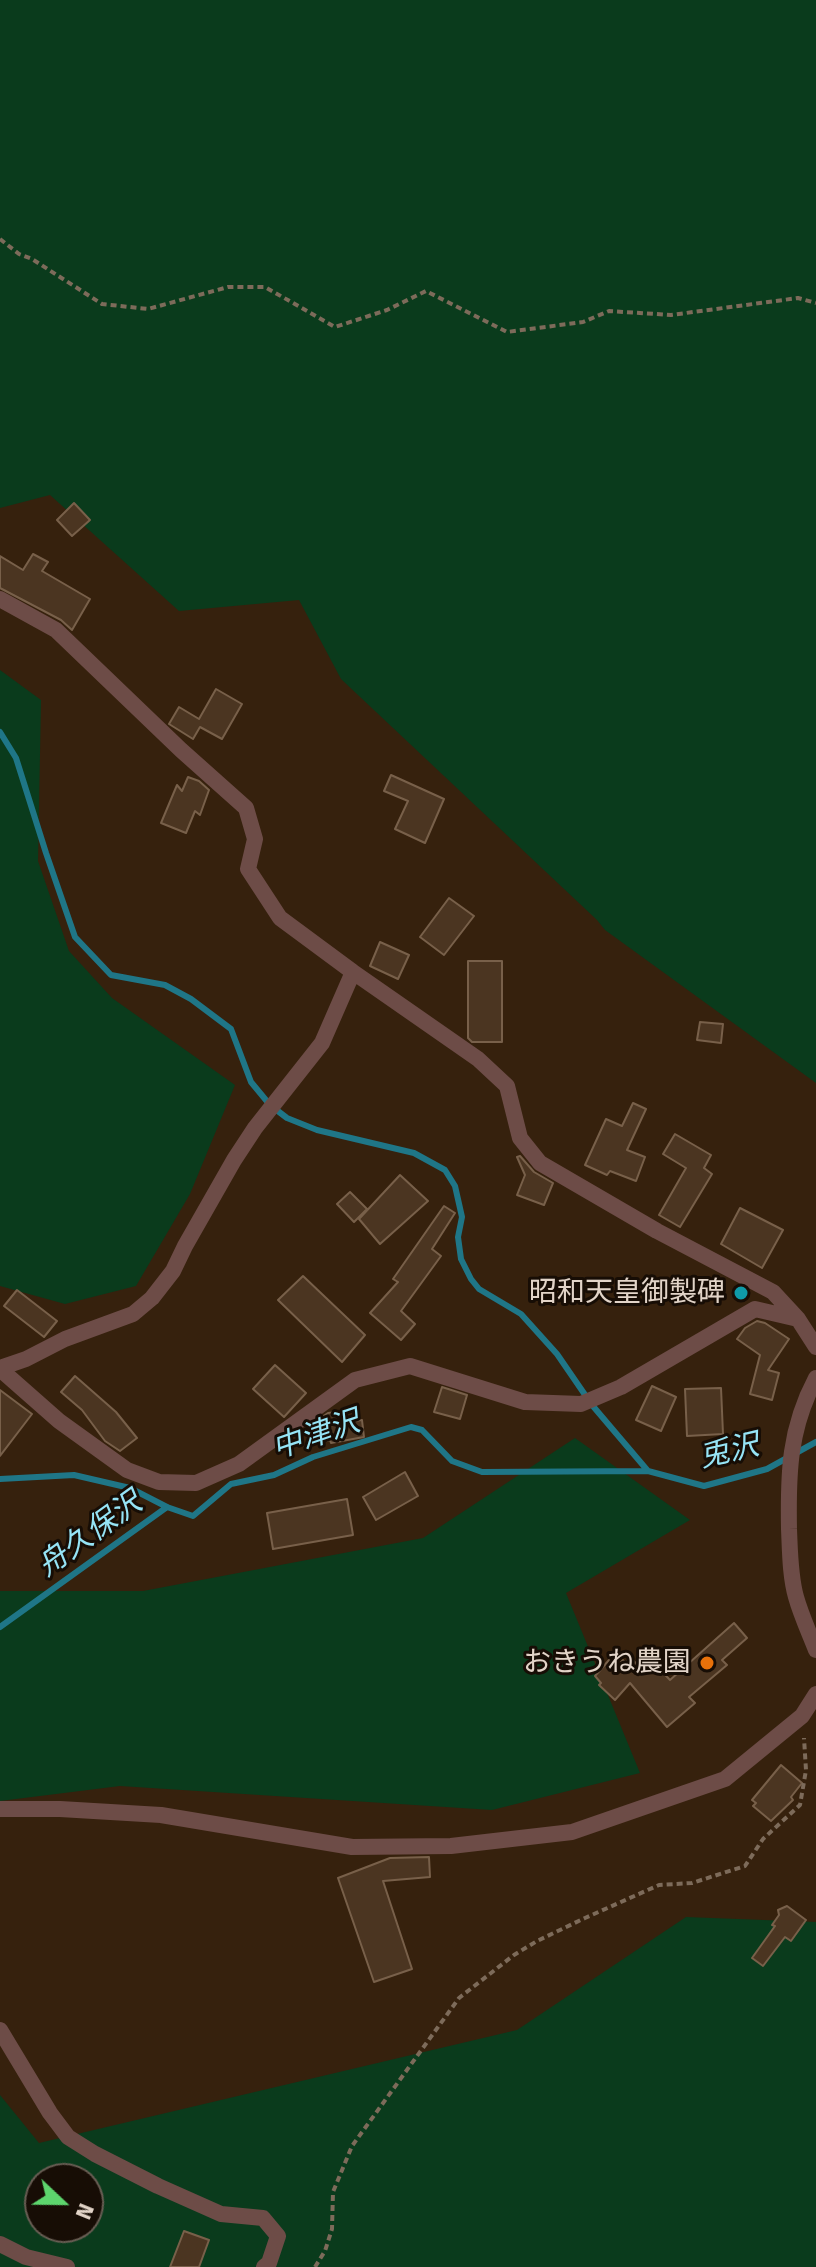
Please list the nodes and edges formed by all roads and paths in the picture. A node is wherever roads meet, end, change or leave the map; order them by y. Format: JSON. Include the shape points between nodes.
{"nodes":[{"id":1,"x":0,"y":239,"type":"edge"},
{"id":2,"x":816,"y":303,"type":"edge"},
{"id":3,"x":0,"y":599,"type":"edge"},
{"id":4,"x":353,"y":972,"type":"junction"},
{"id":5,"x":798,"y":1319,"type":"junction"},
{"id":6,"x":816,"y":1347,"type":"edge"},
{"id":7,"x":0,"y":1368,"type":"edge"},
{"id":8,"x":816,"y":1378,"type":"edge"},
{"id":9,"x":816,"y":1650,"type":"edge"},
{"id":10,"x":816,"y":1694,"type":"edge"},
{"id":11,"x":802,"y":1716,"type":"junction"},
{"id":12,"x":0,"y":1809,"type":"edge"},
{"id":13,"x":0,"y":2030,"type":"edge"},
{"id":14,"x":0,"y":2244,"type":"edge"},
{"id":15,"x":67,"y":2267,"type":"edge"},
{"id":16,"x":264,"y":2267,"type":"edge"},
{"id":17,"x":315,"y":2267,"type":"edge"}],
"edges":[{"from":1,"to":2,"type":"path","via":[[102,304],[148,309],[228,287],[265,287],[335,327],[426,291],[507,332],[583,322],[609,311],[671,315],[798,298]]},
{"from":3,"to":4,"type":"street","via":[[56,630],[246,808],[255,839],[248,869],[280,918]]},
{"from":4,"to":5,"type":"street","via":[[478,1059],[507,1086],[520,1138],[540,1163],[773,1292]]},
{"from":4,"to":7,"type":"street","via":[[322,1043],[255,1128],[152,1298],[133,1314]]},
{"from":5,"to":6,"type":"street"},
{"from":5,"to":7,"type":"street","via":[[755,1309],[621,1387],[581,1404],[525,1402],[410,1366],[355,1380],[239,1464],[196,1483],[159,1482],[127,1470],[59,1421]]},
{"from":8,"to":9,"type":"street","via":[[803,1403],[789,1457],[788,1499],[795,1596]]},
{"from":10,"to":11,"type":"street"},
{"from":11,"to":12,"type":"street","via":[[725,1779],[572,1832],[451,1846],[352,1847],[161,1815]]},
{"from":11,"to":17,"type":"path","via":[[806,1770],[800,1805],[763,1839],[745,1866],[692,1883],[659,1885],[585,1918],[514,1955],[459,1998],[352,2146],[333,2192],[332,2229]]},
{"from":13,"to":16,"type":"street","via":[[68,2137],[221,2214],[263,2218],[278,2236]]},
{"from":14,"to":15,"type":"street"}]}
